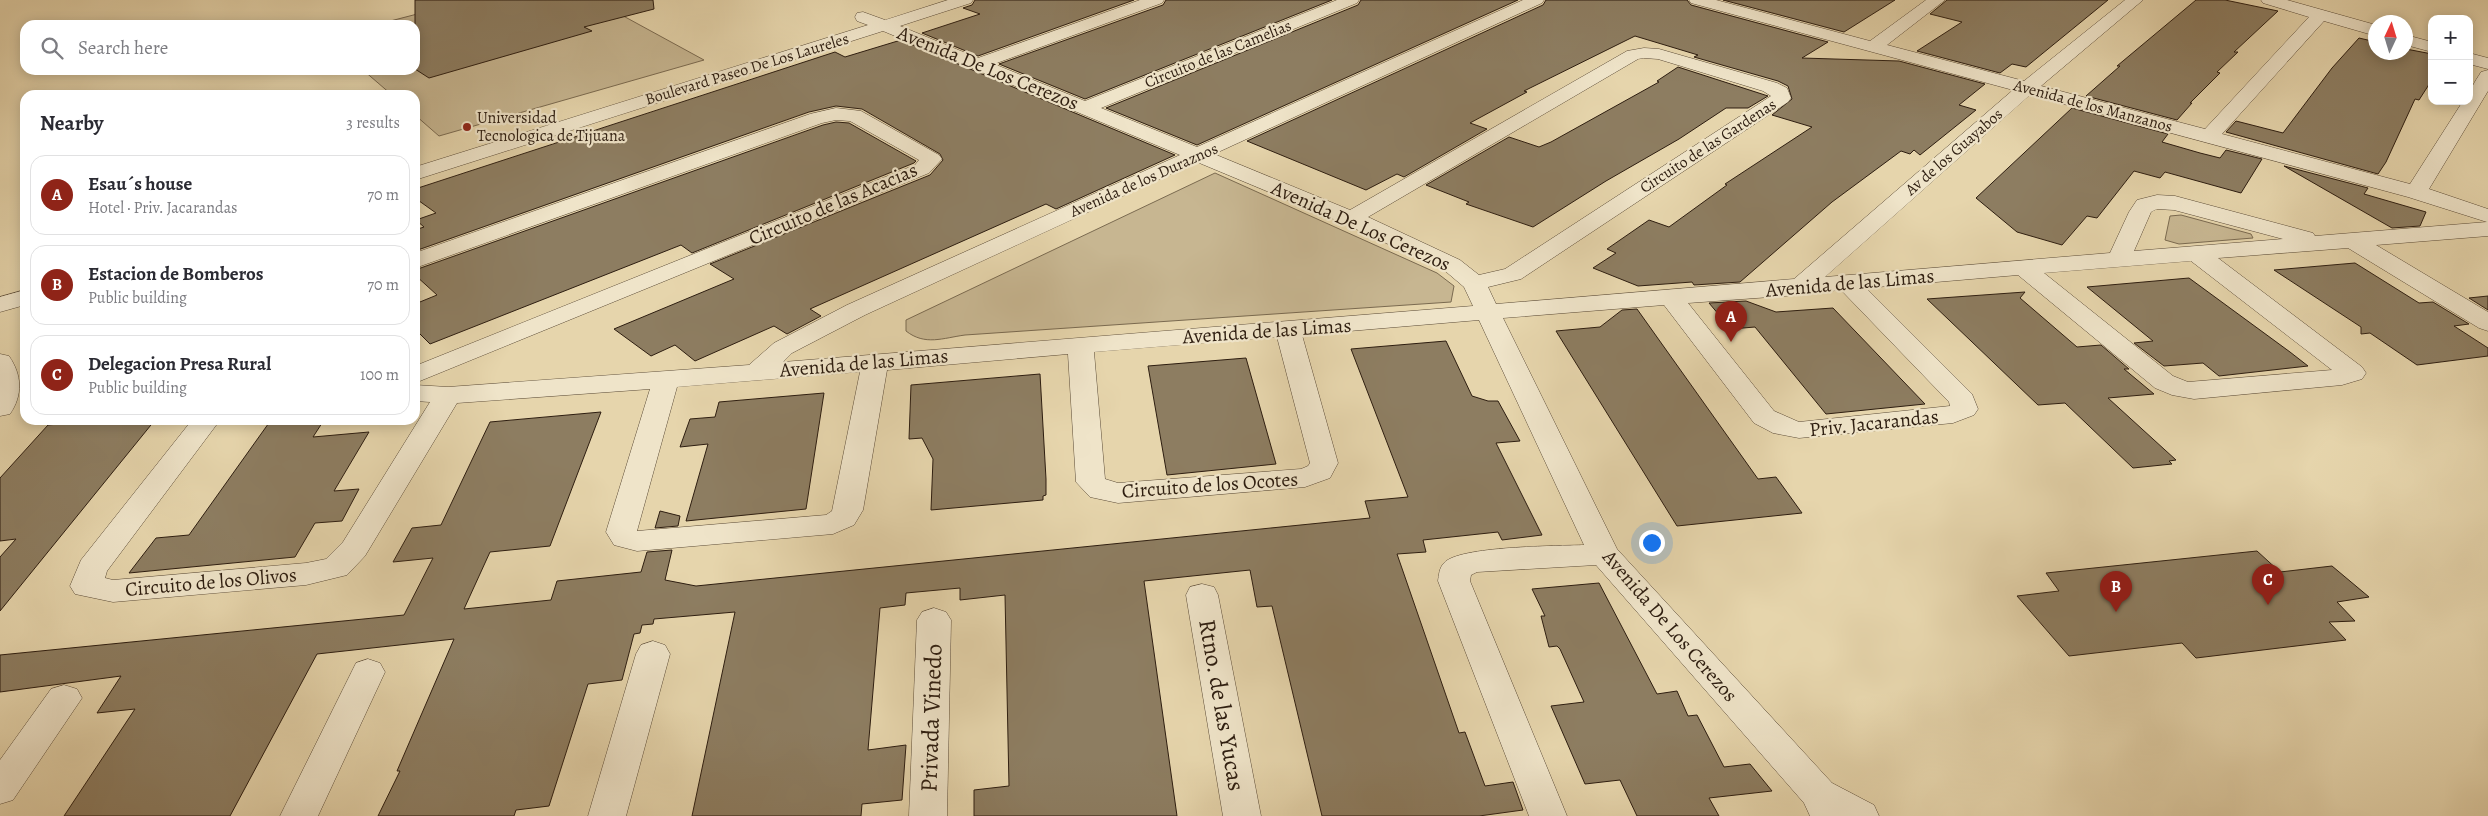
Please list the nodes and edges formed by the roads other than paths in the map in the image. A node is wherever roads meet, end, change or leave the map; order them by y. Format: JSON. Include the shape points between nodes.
{"nodes":[{"id":1,"x":919,"y":0,"type":"edge"},
{"id":2,"x":965,"y":0,"type":"edge"},
{"id":3,"x":1156,"y":0,"type":"edge"},
{"id":4,"x":1351,"y":0,"type":"edge"},
{"id":5,"x":1536,"y":0,"type":"edge"},
{"id":6,"x":1697,"y":0,"type":"edge"},
{"id":7,"x":1937,"y":0,"type":"edge"},
{"id":8,"x":2135,"y":0,"type":"edge"},
{"id":9,"x":2269,"y":0,"type":"edge"},
{"id":10,"x":1724,"y":3,"type":"edge"},
{"id":11,"x":2320,"y":15,"type":"junction"},
{"id":12,"x":874,"y":22,"type":"junction"},
{"id":13,"x":2368,"y":29,"type":"edge"},
{"id":14,"x":2413,"y":42,"type":"edge"},
{"id":15,"x":1874,"y":47,"type":"junction"},
{"id":16,"x":2428,"y":47,"type":"edge"},
{"id":17,"x":2473,"y":59,"type":"edge"},
{"id":18,"x":978,"y":64,"type":"junction"},
{"id":19,"x":2488,"y":64,"type":"edge"},
{"id":20,"x":2488,"y":76,"type":"edge"},
{"id":21,"x":2027,"y":88,"type":"junction"},
{"id":22,"x":1085,"y":108,"type":"junction"},
{"id":23,"x":2209,"y":136,"type":"junction"},
{"id":24,"x":1199,"y":155,"type":"junction"},
{"id":25,"x":420,"y":157,"type":"edge"},
{"id":26,"x":420,"y":172,"type":"edge"},
{"id":27,"x":2416,"y":192,"type":"junction"},
{"id":28,"x":2488,"y":216,"type":"edge"},
{"id":29,"x":1352,"y":218,"type":"junction"},
{"id":30,"x":2488,"y":229,"type":"edge"},
{"id":31,"x":2353,"y":240,"type":"junction"},
{"id":32,"x":2322,"y":243,"type":"junction"},
{"id":33,"x":2196,"y":254,"type":"junction"},
{"id":34,"x":420,"y":259,"type":"edge"},
{"id":35,"x":2119,"y":260,"type":"junction"},
{"id":36,"x":2025,"y":268,"type":"junction"},
{"id":37,"x":20,"y":281,"type":"edge"},
{"id":38,"x":1474,"y":283,"type":"junction"},
{"id":39,"x":1849,"y":284,"type":"junction"},
{"id":40,"x":0,"y":287,"type":"edge"},
{"id":41,"x":1798,"y":288,"type":"junction"},
{"id":42,"x":1672,"y":298,"type":"junction"},
{"id":43,"x":20,"y":299,"type":"edge"},
{"id":44,"x":0,"y":305,"type":"edge"},
{"id":45,"x":1487,"y":314,"type":"junction"},
{"id":46,"x":2488,"y":323,"type":"edge"},
{"id":47,"x":1288,"y":330,"type":"junction"},
{"id":48,"x":1080,"y":346,"type":"junction"},
{"id":49,"x":0,"y":362,"type":"edge"},
{"id":50,"x":875,"y":362,"type":"junction"},
{"id":51,"x":758,"y":371,"type":"junction"},
{"id":52,"x":420,"y":373,"type":"edge"},
{"id":53,"x":666,"y":380,"type":"junction"},
{"id":54,"x":420,"y":393,"type":"edge"},
{"id":55,"x":448,"y":395,"type":"junction"},
{"id":56,"x":0,"y":408,"type":"edge"},
{"id":57,"x":202,"y":425,"type":"edge"},
{"id":58,"x":1604,"y":554,"type":"junction"},
{"id":59,"x":1202,"y":595,"type":"dead end"},
{"id":60,"x":934,"y":620,"type":"dead end"},
{"id":61,"x":653,"y":654,"type":"dead end"},
{"id":62,"x":368,"y":672,"type":"dead end"},
{"id":63,"x":64,"y":698,"type":"dead end"},
{"id":64,"x":0,"y":789,"type":"edge"},
{"id":65,"x":1824,"y":805,"type":"edge"},
{"id":66,"x":299,"y":816,"type":"edge"},
{"id":67,"x":608,"y":816,"type":"edge"},
{"id":68,"x":928,"y":816,"type":"edge"},
{"id":69,"x":1242,"y":816,"type":"edge"},
{"id":70,"x":1548,"y":816,"type":"edge"},
{"id":71,"x":1860,"y":816,"type":"edge"}],
"edges":[{"from":1,"to":12,"type":"street","name":"Boulevard Paseo De Los Laureles"},
{"from":2,"to":12,"type":"street","name":"Boulevard Paseo De Los Laureles"},
{"from":3,"to":18,"type":"street"},
{"from":4,"to":22,"type":"street","name":"Circuito de las Camelias"},
{"from":5,"to":24,"type":"street","name":"Avenida de los Duraznos"},
{"from":6,"to":10,"type":"street","name":"Avenida de los Manzanos"},
{"from":7,"to":15,"type":"street"},
{"from":8,"to":21,"type":"street","name":"Av de los Guayabos"},
{"from":9,"to":11,"type":"street"},
{"from":10,"to":15,"type":"street","name":"Avenida de los Manzanos"},
{"from":11,"to":13,"type":"street"},
{"from":11,"to":23,"type":"street"},
{"from":12,"to":18,"type":"street","name":"Avenida De Los Cerezos"},
{"from":12,"to":25,"type":"street","name":"Boulevard Paseo De Los Laureles"},
{"from":12,"to":26,"type":"street","name":"Boulevard Paseo De Los Laureles"},
{"from":14,"to":16,"type":"street"},
{"from":15,"to":21,"type":"street","name":"Avenida de los Manzanos"},
{"from":17,"to":19,"type":"street"},
{"from":18,"to":22,"type":"street","name":"Avenida De Los Cerezos"},
{"from":20,"to":27,"type":"street"},
{"from":21,"to":23,"type":"street","name":"Avenida de los Manzanos"},
{"from":21,"to":41,"type":"street","name":"Av de los Guayabos"},
{"from":22,"to":24,"type":"street","name":"Avenida De Los Cerezos"},
{"from":23,"to":27,"type":"street","name":"Avenida de los Manzanos"},
{"from":24,"to":29,"type":"street","name":"Avenida De Los Cerezos"},
{"from":24,"to":51,"type":"street","name":"Avenida de los Duraznos","via":[[856,310],[783,348]]},
{"from":27,"to":28,"type":"street","name":"Avenida de los Manzanos"},
{"from":29,"to":38,"type":"street","name":"Avenida De Los Cerezos","via":[[1452,265]]},
{"from":29,"to":38,"type":"street","name":"Circuito de las Gardenas","via":[[1633,55],[1659,54],[1780,92],[1781,98],[1513,274]]},
{"from":30,"to":31,"type":"street","name":"Avenida de las Limas"},
{"from":31,"to":32,"type":"street","name":"Avenida de las Limas"},
{"from":31,"to":46,"type":"street"},
{"from":32,"to":33,"type":"street","name":"Avenida de las Limas"},
{"from":32,"to":35,"type":"street","name":"Avenida de las Limas","via":[[2197,208],[2157,202],[2145,205],[2140,212]]},
{"from":33,"to":35,"type":"street","name":"Avenida de las Limas"},
{"from":33,"to":36,"type":"street","via":[[2353,373],[2333,378],[2194,391],[2182,389],[2164,382]]},
{"from":34,"to":52,"type":"street","name":"Circuito de las Acacias","via":[[836,114],[854,115],[932,159],[922,168]]},
{"from":35,"to":36,"type":"street","name":"Avenida de las Limas"},
{"from":36,"to":39,"type":"street","name":"Avenida de las Limas"},
{"from":37,"to":40,"type":"street"},
{"from":38,"to":45,"type":"street","name":"Avenida De Los Cerezos"},
{"from":39,"to":41,"type":"street","name":"Avenida de las Limas"},
{"from":39,"to":42,"type":"street","name":"Priv. Jacarandas","via":[[1962,400],[1964,409],[1953,415],[1799,430],[1783,428],[1764,417]]},
{"from":41,"to":42,"type":"street","name":"Avenida de las Limas"},
{"from":42,"to":45,"type":"street","name":"Avenida de las Limas"},
{"from":43,"to":44,"type":"street"},
{"from":45,"to":47,"type":"street","name":"Avenida de las Limas"},
{"from":45,"to":58,"type":"street","name":"Avenida De Los Cerezos"},
{"from":47,"to":48,"type":"street","name":"Avenida de las Limas"},
{"from":47,"to":48,"type":"street","name":"Circuito de los Ocotes","via":[[1324,463],[1320,472],[1305,478],[1118,493],[1101,490],[1091,482]]},
{"from":48,"to":50,"type":"street","name":"Avenida de las Limas"},
{"from":49,"to":56,"type":"street","via":[[7,378],[7,394]]},
{"from":50,"to":51,"type":"street","name":"Avenida de las Limas"},
{"from":50,"to":53,"type":"street","via":[[848,510],[843,518],[832,524],[637,541],[625,538],[621,532]]},
{"from":51,"to":53,"type":"street","name":"Avenida de las Limas"},
{"from":53,"to":55,"type":"street","name":"Avenida de las Limas"},
{"from":54,"to":55,"type":"street","name":"Avenida de las Limas"},
{"from":55,"to":57,"type":"street","name":"Circuito de los Olivos","via":[[354,549],[336,567],[306,574],[113,591],[86,586],[92,568]]},
{"from":58,"to":65,"type":"street","name":"Avenida De Los Cerezos"},
{"from":58,"to":70,"type":"street","via":[[1472,562],[1456,569],[1454,581]]},
{"from":59,"to":69,"type":"street","name":"Rtno. de las Yucas"},
{"from":60,"to":68,"type":"street","name":"Privada Vinedo"},
{"from":61,"to":67,"type":"street"},
{"from":62,"to":66,"type":"street"},
{"from":63,"to":64,"type":"street"},
{"from":65,"to":71,"type":"street","name":"Avenida De Los Cerezos"}]}
